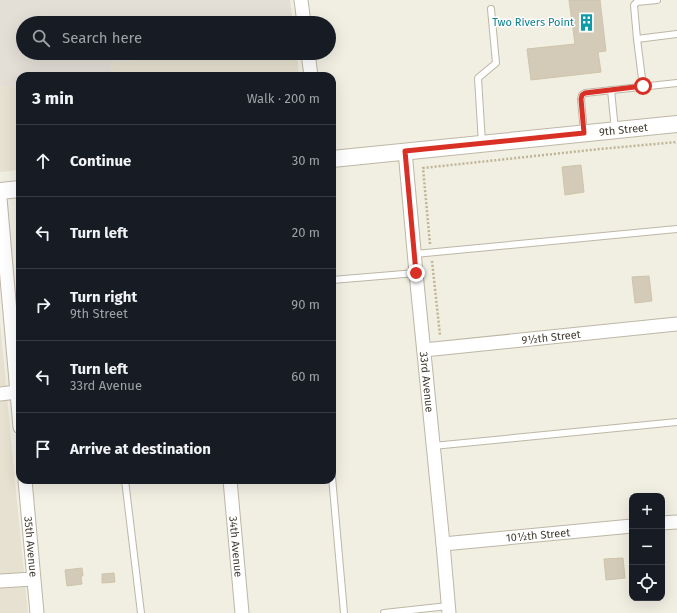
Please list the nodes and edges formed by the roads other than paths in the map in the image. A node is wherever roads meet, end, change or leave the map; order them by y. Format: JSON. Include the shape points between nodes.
{"nodes":[{"id":1,"x":301,"y":0,"type":"edge"},
{"id":2,"x":657,"y":0,"type":"edge"},
{"id":3,"x":491,"y":9,"type":"dead end"},
{"id":4,"x":303,"y":16,"type":"edge"},
{"id":5,"x":677,"y":34,"type":"edge"},
{"id":6,"x":637,"y":39,"type":"junction"},
{"id":7,"x":309,"y":60,"type":"edge"},
{"id":8,"x":310,"y":72,"type":"edge"},
{"id":9,"x":677,"y":83,"type":"edge"},
{"id":10,"x":643,"y":86,"type":"junction"},
{"id":11,"x":611,"y":90,"type":"junction"},
{"id":12,"x":677,"y":124,"type":"edge"},
{"id":13,"x":615,"y":130,"type":"junction"},
{"id":14,"x":584,"y":133,"type":"junction"},
{"id":15,"x":482,"y":143,"type":"junction"},
{"id":16,"x":405,"y":151,"type":"junction"},
{"id":17,"x":336,"y":159,"type":"edge"},
{"id":18,"x":16,"y":189,"type":"edge"},
{"id":19,"x":0,"y":191,"type":"edge"},
{"id":20,"x":0,"y":198,"type":"edge"},
{"id":21,"x":677,"y":229,"type":"edge"},
{"id":22,"x":415,"y":254,"type":"junction"},
{"id":23,"x":416,"y":273,"type":"junction"},
{"id":24,"x":336,"y":280,"type":"edge"},
{"id":25,"x":15,"y":311,"type":"edge"},
{"id":26,"x":677,"y":324,"type":"edge"},
{"id":27,"x":424,"y":350,"type":"junction"},
{"id":28,"x":16,"y":352,"type":"edge"},
{"id":29,"x":16,"y":392,"type":"edge"},
{"id":30,"x":0,"y":394,"type":"edge"},
{"id":31,"x":677,"y":422,"type":"edge"},
{"id":32,"x":433,"y":446,"type":"junction"},
{"id":33,"x":25,"y":484,"type":"edge"},
{"id":34,"x":125,"y":484,"type":"edge"},
{"id":35,"x":230,"y":484,"type":"edge"},
{"id":36,"x":333,"y":484,"type":"edge"},
{"id":37,"x":677,"y":522,"type":"edge"},
{"id":38,"x":665,"y":523,"type":"edge"},
{"id":39,"x":629,"y":526,"type":"edge"},
{"id":40,"x":443,"y":544,"type":"junction"},
{"id":41,"x":33,"y":578,"type":"junction"},
{"id":42,"x":0,"y":581,"type":"edge"},
{"id":43,"x":449,"y":610,"type":"edge"},
{"id":44,"x":37,"y":613,"type":"edge"},
{"id":45,"x":141,"y":613,"type":"edge"},
{"id":46,"x":242,"y":613,"type":"edge"},
{"id":47,"x":344,"y":613,"type":"edge"},
{"id":48,"x":384,"y":613,"type":"edge"}],
"edges":[{"from":1,"to":4,"type":"street"},
{"from":2,"to":6,"type":"lane","via":[[637,2],[634,5]]},
{"from":3,"to":15,"type":"lane","via":[[496,63],[478,78]]},
{"from":5,"to":6,"type":"lane"},
{"from":6,"to":10,"type":"lane"},
{"from":7,"to":8,"type":"street"},
{"from":9,"to":10,"type":"lane"},
{"from":10,"to":11,"type":"lane"},
{"from":11,"to":13,"type":"lane"},
{"from":11,"to":14,"type":"lane","via":[[582,95]]},
{"from":12,"to":13,"type":"street","name":"9th Street"},
{"from":13,"to":14,"type":"street","name":"9th Street"},
{"from":14,"to":15,"type":"street","name":"9th Street"},
{"from":15,"to":16,"type":"street","name":"9th Street"},
{"from":16,"to":17,"type":"street","name":"9th Street"},
{"from":16,"to":22,"type":"street","name":"33rd Avenue"},
{"from":18,"to":19,"type":"street"},
{"from":20,"to":25,"type":"street"},
{"from":21,"to":22,"type":"lane"},
{"from":22,"to":23,"type":"street","name":"33rd Avenue"},
{"from":23,"to":24,"type":"lane"},
{"from":23,"to":27,"type":"street","name":"33rd Avenue"},
{"from":25,"to":28,"type":"street"},
{"from":26,"to":27,"type":"street","name":"9½th Street"},
{"from":27,"to":32,"type":"street","name":"33rd Avenue"},
{"from":29,"to":30,"type":"street"},
{"from":31,"to":32,"type":"lane"},
{"from":32,"to":40,"type":"street","name":"33rd Avenue"},
{"from":33,"to":41,"type":"street","name":"35th Avenue"},
{"from":34,"to":45,"type":"lane"},
{"from":35,"to":46,"type":"street","name":"34th Avenue"},
{"from":36,"to":47,"type":"lane"},
{"from":37,"to":38,"type":"street"},
{"from":39,"to":40,"type":"street","name":"10½th Street"},
{"from":40,"to":43,"type":"street","name":"33rd Avenue"},
{"from":41,"to":42,"type":"street"},
{"from":41,"to":44,"type":"street","name":"35th Avenue"},
{"from":43,"to":48,"type":"lane"}]}
